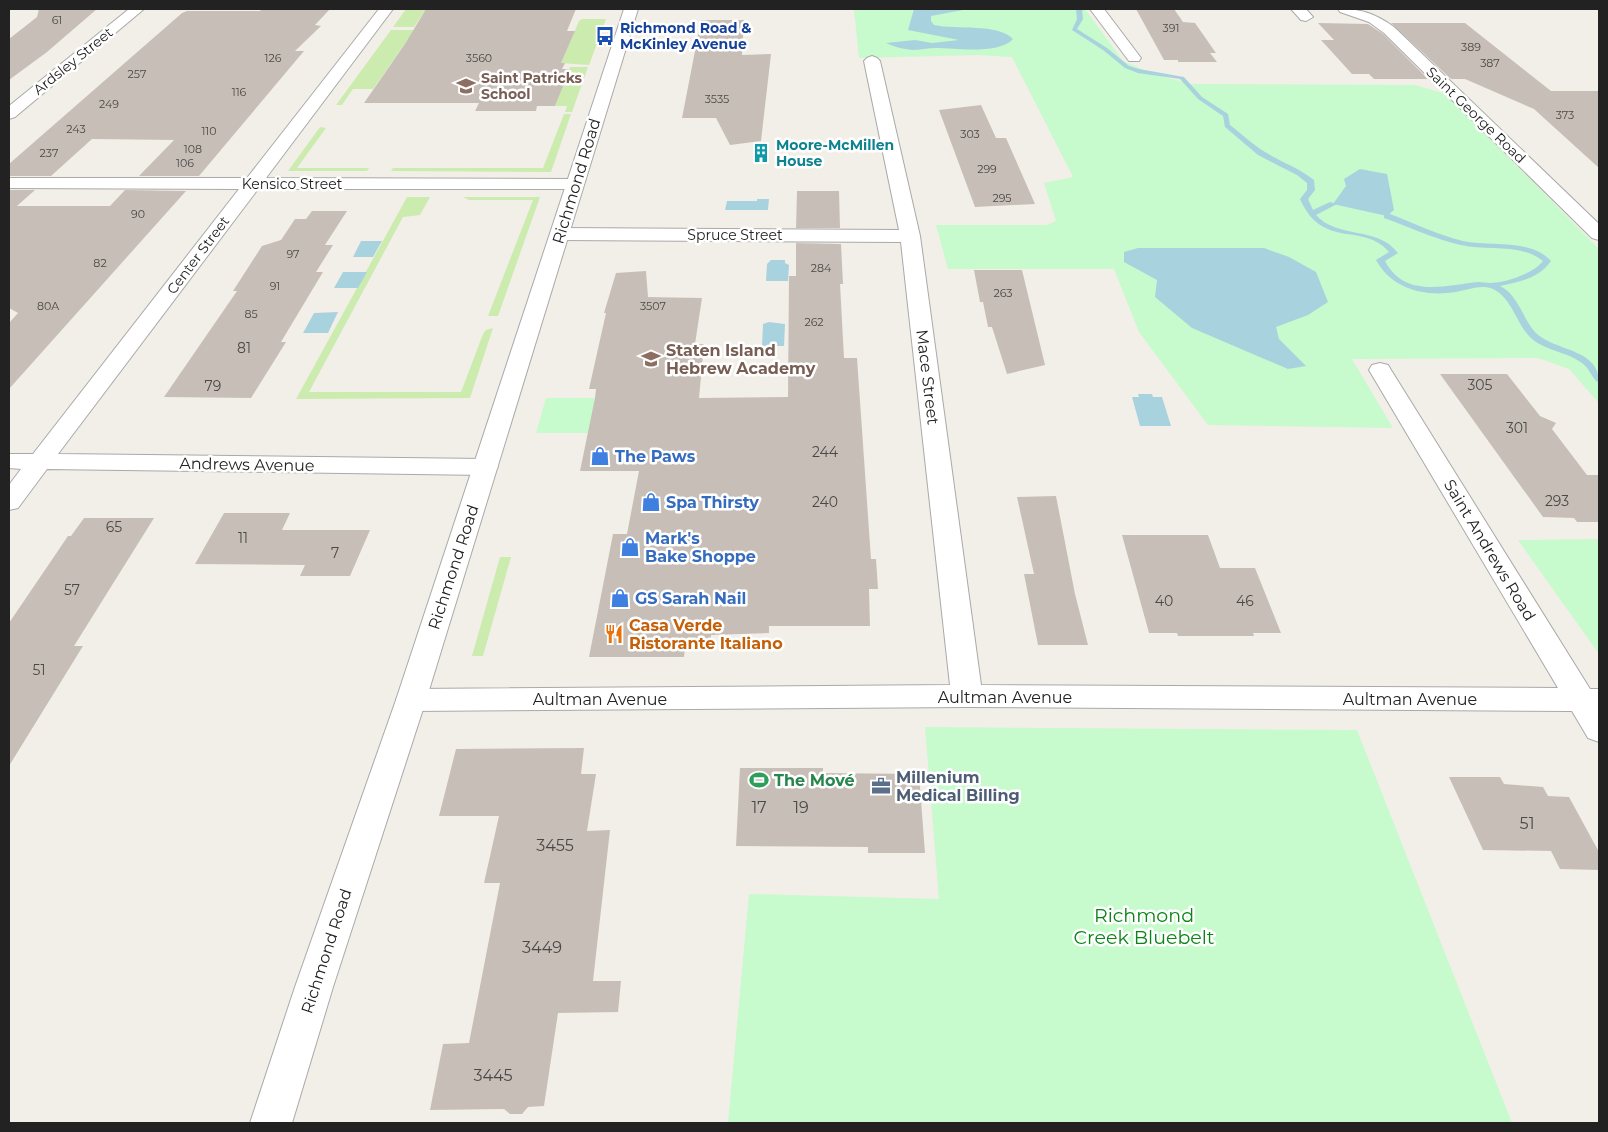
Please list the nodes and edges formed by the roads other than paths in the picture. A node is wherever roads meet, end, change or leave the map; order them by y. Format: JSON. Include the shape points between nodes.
{"nodes":[{"id":1,"x":137,"y":9,"type":"edge"},
{"id":2,"x":386,"y":9,"type":"edge"},
{"id":3,"x":631,"y":9,"type":"edge"},
{"id":4,"x":1097,"y":9,"type":"edge"},
{"id":5,"x":1345,"y":9,"type":"edge"},
{"id":6,"x":1134,"y":58,"type":"dead end"},
{"id":7,"x":872,"y":61,"type":"dead end"},
{"id":8,"x":9,"y":114,"type":"edge"},
{"id":9,"x":9,"y":183,"type":"edge"},
{"id":10,"x":252,"y":184,"type":"junction"},
{"id":11,"x":575,"y":184,"type":"junction"},
{"id":12,"x":560,"y":234,"type":"junction"},
{"id":13,"x":1599,"y":234,"type":"edge"},
{"id":14,"x":910,"y":236,"type":"junction"},
{"id":15,"x":1380,"y":370,"type":"dead end"},
{"id":16,"x":9,"y":461,"type":"edge"},
{"id":17,"x":40,"y":461,"type":"junction"},
{"id":18,"x":485,"y":467,"type":"junction"},
{"id":19,"x":9,"y":502,"type":"edge"},
{"id":20,"x":967,"y":696,"type":"junction"},
{"id":21,"x":410,"y":700,"type":"junction"},
{"id":22,"x":1590,"y":700,"type":"edge"},
{"id":23,"x":1599,"y":730,"type":"edge"},
{"id":24,"x":271,"y":1123,"type":"edge"}],
"edges":[{"from":1,"to":8,"type":"street","name":"Ardsley Street"},
{"from":2,"to":10,"type":"street","name":"Center Street"},
{"from":3,"to":11,"type":"street","name":"Richmond Road"},
{"from":4,"to":6,"type":"street"},
{"from":5,"to":13,"type":"street","name":"Saint George Road","via":[[1374,19],[1389,30]]},
{"from":7,"to":14,"type":"street","name":"Mace Street"},
{"from":9,"to":10,"type":"street","name":"Kensico Street"},
{"from":10,"to":11,"type":"street","name":"Kensico Street"},
{"from":10,"to":17,"type":"street","name":"Center Street"},
{"from":11,"to":12,"type":"street","name":"Richmond Road"},
{"from":12,"to":14,"type":"street","name":"Spruce Street"},
{"from":12,"to":18,"type":"street","name":"Richmond Road"},
{"from":14,"to":20,"type":"street","name":"Mace Street"},
{"from":15,"to":22,"type":"street","name":"Saint Andrews Road"},
{"from":16,"to":17,"type":"street","name":"Andrews Avenue"},
{"from":17,"to":18,"type":"street","name":"Andrews Avenue"},
{"from":17,"to":19,"type":"street","name":"Center Street"},
{"from":18,"to":21,"type":"street","name":"Richmond Road"},
{"from":20,"to":21,"type":"street","name":"Aultman Avenue"},
{"from":20,"to":22,"type":"street","name":"Aultman Avenue"},
{"from":21,"to":24,"type":"street","name":"Richmond Road"},
{"from":22,"to":23,"type":"street","name":"Saint Andrews Road"}]}
